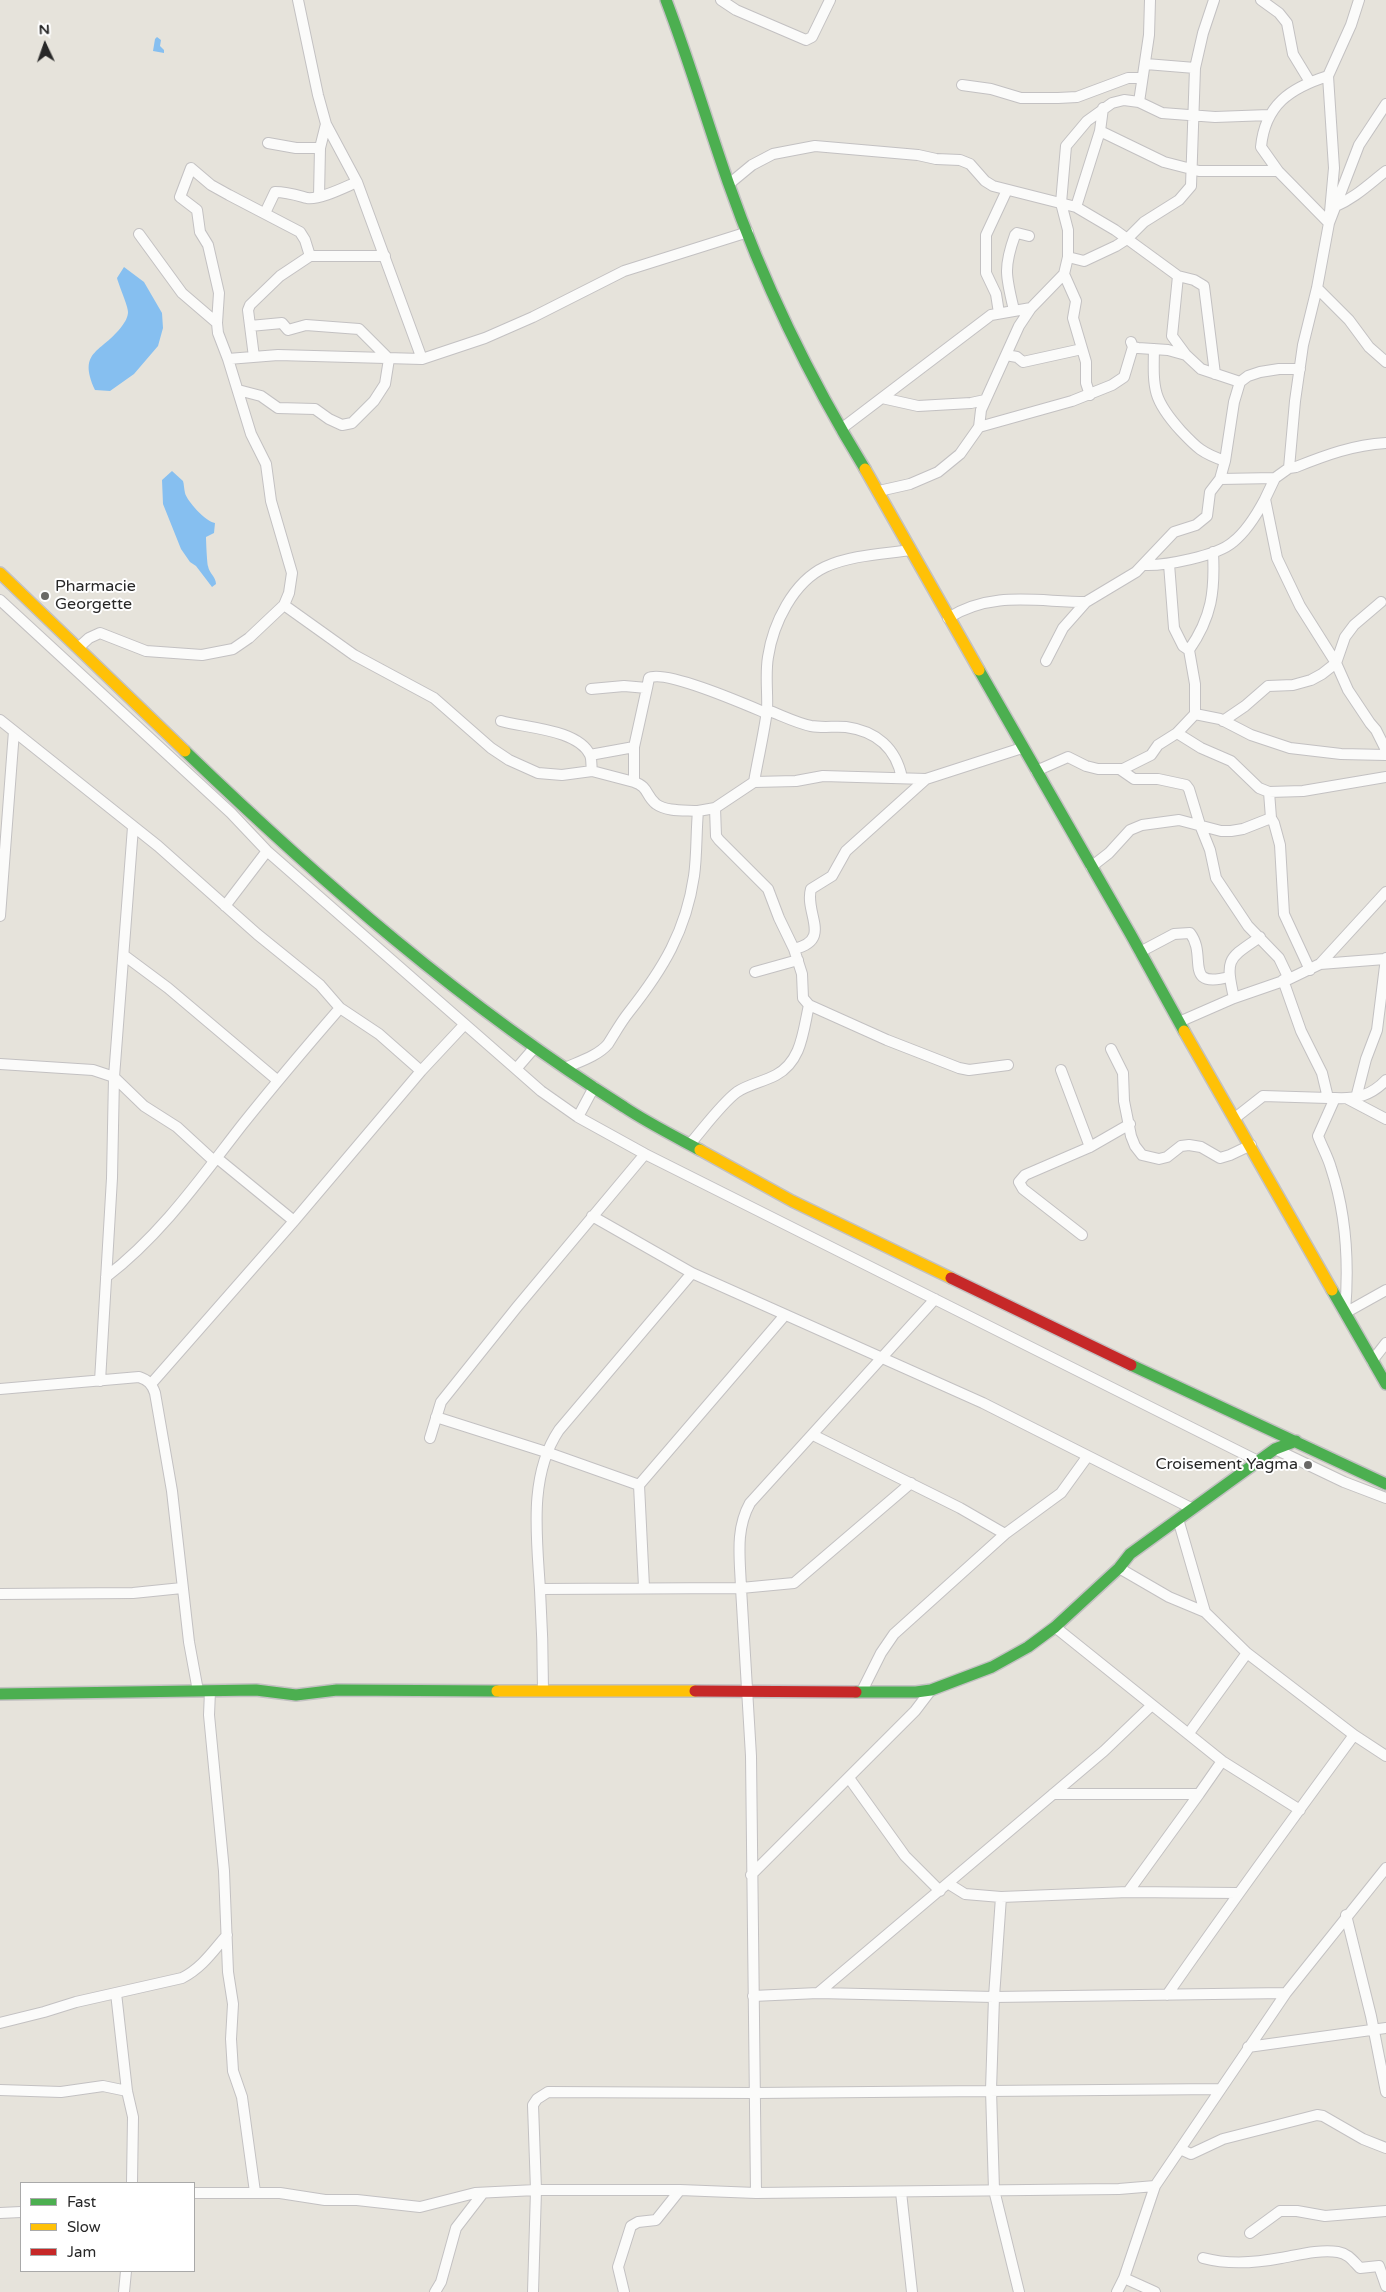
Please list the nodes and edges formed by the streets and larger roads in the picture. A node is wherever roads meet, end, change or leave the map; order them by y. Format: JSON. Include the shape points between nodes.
{"nodes":[{"id":1,"x":298,"y":0,"type":"edge"},
{"id":2,"x":666,"y":0,"type":"edge"},
{"id":3,"x":721,"y":0,"type":"edge"},
{"id":4,"x":830,"y":0,"type":"edge"},
{"id":5,"x":1150,"y":0,"type":"edge"},
{"id":6,"x":1214,"y":0,"type":"edge"},
{"id":7,"x":1261,"y":0,"type":"edge"},
{"id":8,"x":1359,"y":0,"type":"edge"},
{"id":9,"x":1146,"y":64,"type":"junction"},
{"id":10,"x":1195,"y":68,"type":"junction"},
{"id":11,"x":1328,"y":76,"type":"junction"},
{"id":12,"x":1142,"y":78,"type":"junction"},
{"id":13,"x":1310,"y":82,"type":"junction"},
{"id":14,"x":962,"y":85,"type":"dead end"},
{"id":15,"x":1139,"y":102,"type":"junction"},
{"id":16,"x":1386,"y":104,"type":"edge"},
{"id":17,"x":1103,"y":108,"type":"junction"},
{"id":18,"x":1192,"y":115,"type":"junction"},
{"id":19,"x":1269,"y":115,"type":"junction"},
{"id":20,"x":326,"y":124,"type":"junction"},
{"id":21,"x":1100,"y":131,"type":"junction"},
{"id":22,"x":268,"y":143,"type":"dead end"},
{"id":23,"x":320,"y":148,"type":"junction"},
{"id":24,"x":1191,"y":169,"type":"junction"},
{"id":25,"x":1278,"y":171,"type":"junction"},
{"id":26,"x":1386,"y":171,"type":"edge"},
{"id":27,"x":357,"y":182,"type":"junction"},
{"id":28,"x":729,"y":184,"type":"junction"},
{"id":29,"x":1007,"y":190,"type":"junction"},
{"id":30,"x":320,"y":196,"type":"junction"},
{"id":31,"x":1061,"y":203,"type":"junction"},
{"id":32,"x":1076,"y":207,"type":"junction"},
{"id":33,"x":1334,"y":207,"type":"junction"},
{"id":34,"x":265,"y":213,"type":"junction"},
{"id":35,"x":1328,"y":223,"type":"junction"},
{"id":36,"x":748,"y":232,"type":"junction"},
{"id":37,"x":140,"y":234,"type":"dead end"},
{"id":38,"x":1029,"y":236,"type":"dead end"},
{"id":39,"x":1128,"y":239,"type":"junction"},
{"id":40,"x":310,"y":256,"type":"junction"},
{"id":41,"x":385,"y":256,"type":"junction"},
{"id":42,"x":1068,"y":258,"type":"junction"},
{"id":43,"x":1064,"y":274,"type":"junction"},
{"id":44,"x":1178,"y":276,"type":"junction"},
{"id":45,"x":1317,"y":288,"type":"junction"},
{"id":46,"x":1030,"y":308,"type":"junction"},
{"id":47,"x":1014,"y":310,"type":"junction"},
{"id":48,"x":999,"y":313,"type":"junction"},
{"id":49,"x":217,"y":323,"type":"junction"},
{"id":50,"x":250,"y":326,"type":"junction"},
{"id":51,"x":1082,"y":349,"type":"junction"},
{"id":52,"x":1154,"y":349,"type":"junction"},
{"id":53,"x":1006,"y":354,"type":"junction"},
{"id":54,"x":1186,"y":355,"type":"junction"},
{"id":55,"x":254,"y":357,"type":"junction"},
{"id":56,"x":228,"y":359,"type":"junction"},
{"id":57,"x":389,"y":359,"type":"junction"},
{"id":58,"x":422,"y":359,"type":"junction"},
{"id":59,"x":1386,"y":362,"type":"edge"},
{"id":60,"x":1300,"y":369,"type":"junction"},
{"id":61,"x":1215,"y":374,"type":"junction"},
{"id":62,"x":1240,"y":382,"type":"junction"},
{"id":63,"x":238,"y":390,"type":"junction"},
{"id":64,"x":1090,"y":395,"type":"junction"},
{"id":65,"x":882,"y":398,"type":"junction"},
{"id":66,"x":986,"y":400,"type":"junction"},
{"id":67,"x":979,"y":427,"type":"junction"},
{"id":68,"x":841,"y":428,"type":"junction"},
{"id":69,"x":1386,"y":443,"type":"edge"},
{"id":70,"x":1225,"y":461,"type":"junction"},
{"id":71,"x":1289,"y":468,"type":"junction"},
{"id":72,"x":1275,"y":478,"type":"junction"},
{"id":73,"x":1220,"y":479,"type":"junction"},
{"id":74,"x":879,"y":491,"type":"junction"},
{"id":75,"x":1265,"y":499,"type":"junction"},
{"id":76,"x":910,"y":550,"type":"junction"},
{"id":77,"x":1212,"y":552,"type":"junction"},
{"id":78,"x":1169,"y":564,"type":"junction"},
{"id":79,"x":1144,"y":565,"type":"junction"},
{"id":80,"x":0,"y":573,"type":"edge"},
{"id":81,"x":0,"y":600,"type":"edge"},
{"id":82,"x":1086,"y":602,"type":"junction"},
{"id":83,"x":1380,"y":602,"type":"dead end"},
{"id":84,"x":284,"y":605,"type":"junction"},
{"id":85,"x":948,"y":618,"type":"junction"},
{"id":86,"x":78,"y":648,"type":"junction"},
{"id":87,"x":1189,"y":650,"type":"junction"},
{"id":88,"x":1046,"y":661,"type":"dead end"},
{"id":89,"x":1336,"y":662,"type":"junction"},
{"id":90,"x":647,"y":688,"type":"junction"},
{"id":91,"x":591,"y":689,"type":"dead end"},
{"id":92,"x":766,"y":711,"type":"junction"},
{"id":93,"x":1195,"y":714,"type":"junction"},
{"id":94,"x":0,"y":720,"type":"edge"},
{"id":95,"x":501,"y":721,"type":"dead end"},
{"id":96,"x":1223,"y":721,"type":"junction"},
{"id":97,"x":14,"y":731,"type":"junction"},
{"id":98,"x":1178,"y":733,"type":"junction"},
{"id":99,"x":634,"y":747,"type":"junction"},
{"id":100,"x":1022,"y":748,"type":"junction"},
{"id":101,"x":1386,"y":750,"type":"edge"},
{"id":102,"x":590,"y":755,"type":"junction"},
{"id":103,"x":1386,"y":755,"type":"edge"},
{"id":104,"x":1120,"y":770,"type":"junction"},
{"id":105,"x":592,"y":771,"type":"junction"},
{"id":106,"x":1036,"y":771,"type":"junction"},
{"id":107,"x":1386,"y":777,"type":"edge"},
{"id":108,"x":902,"y":778,"type":"junction"},
{"id":109,"x":926,"y":779,"type":"junction"},
{"id":110,"x":634,"y":782,"type":"junction"},
{"id":111,"x":754,"y":782,"type":"junction"},
{"id":112,"x":1269,"y":792,"type":"junction"},
{"id":113,"x":715,"y":808,"type":"junction"},
{"id":114,"x":698,"y":811,"type":"junction"},
{"id":115,"x":1271,"y":818,"type":"junction"},
{"id":116,"x":1200,"y":825,"type":"junction"},
{"id":117,"x":133,"y":827,"type":"junction"},
{"id":118,"x":267,"y":851,"type":"junction"},
{"id":119,"x":1091,"y":867,"type":"junction"},
{"id":120,"x":1386,"y":892,"type":"edge"},
{"id":121,"x":226,"y":906,"type":"junction"},
{"id":122,"x":0,"y":916,"type":"edge"},
{"id":123,"x":1260,"y":937,"type":"junction"},
{"id":124,"x":794,"y":949,"type":"junction"},
{"id":125,"x":1140,"y":952,"type":"junction"},
{"id":126,"x":125,"y":956,"type":"junction"},
{"id":127,"x":1386,"y":959,"type":"edge"},
{"id":128,"x":798,"y":960,"type":"junction"},
{"id":129,"x":1320,"y":964,"type":"junction"},
{"id":130,"x":1310,"y":970,"type":"junction"},
{"id":131,"x":755,"y":972,"type":"dead end"},
{"id":132,"x":1229,"y":976,"type":"junction"},
{"id":133,"x":1286,"y":980,"type":"junction"},
{"id":134,"x":1234,"y":998,"type":"junction"},
{"id":135,"x":808,"y":1005,"type":"junction"},
{"id":136,"x":340,"y":1008,"type":"junction"},
{"id":137,"x":1179,"y":1022,"type":"junction"},
{"id":138,"x":464,"y":1025,"type":"junction"},
{"id":139,"x":535,"y":1047,"type":"junction"},
{"id":140,"x":1111,"y":1049,"type":"dead end"},
{"id":141,"x":0,"y":1064,"type":"edge"},
{"id":142,"x":1008,"y":1066,"type":"dead end"},
{"id":143,"x":565,"y":1068,"type":"junction"},
{"id":144,"x":516,"y":1069,"type":"junction"},
{"id":145,"x":1061,"y":1070,"type":"dead end"},
{"id":146,"x":420,"y":1071,"type":"junction"},
{"id":147,"x":114,"y":1076,"type":"junction"},
{"id":148,"x":278,"y":1080,"type":"junction"},
{"id":149,"x":1386,"y":1080,"type":"edge"},
{"id":150,"x":594,"y":1087,"type":"junction"},
{"id":151,"x":1331,"y":1098,"type":"junction"},
{"id":152,"x":1352,"y":1099,"type":"junction"},
{"id":153,"x":578,"y":1116,"type":"junction"},
{"id":154,"x":1235,"y":1118,"type":"junction"},
{"id":155,"x":1386,"y":1119,"type":"edge"},
{"id":156,"x":1130,"y":1124,"type":"junction"},
{"id":157,"x":690,"y":1144,"type":"junction"},
{"id":158,"x":1251,"y":1145,"type":"junction"},
{"id":159,"x":1090,"y":1147,"type":"junction"},
{"id":160,"x":645,"y":1154,"type":"junction"},
{"id":161,"x":216,"y":1159,"type":"junction"},
{"id":162,"x":592,"y":1216,"type":"junction"},
{"id":163,"x":294,"y":1222,"type":"junction"},
{"id":164,"x":1082,"y":1235,"type":"dead end"},
{"id":165,"x":692,"y":1273,"type":"junction"},
{"id":166,"x":106,"y":1277,"type":"junction"},
{"id":167,"x":1386,"y":1290,"type":"edge"},
{"id":168,"x":935,"y":1299,"type":"junction"},
{"id":169,"x":1345,"y":1313,"type":"junction"},
{"id":170,"x":785,"y":1315,"type":"junction"},
{"id":171,"x":1386,"y":1344,"type":"edge"},
{"id":172,"x":883,"y":1358,"type":"junction"},
{"id":173,"x":1372,"y":1361,"type":"junction"},
{"id":174,"x":100,"y":1381,"type":"junction"},
{"id":175,"x":151,"y":1384,"type":"junction"},
{"id":176,"x":1386,"y":1384,"type":"edge"},
{"id":177,"x":0,"y":1389,"type":"edge"},
{"id":178,"x":436,"y":1417,"type":"junction"},
{"id":179,"x":813,"y":1435,"type":"junction"},
{"id":180,"x":430,"y":1438,"type":"dead end"},
{"id":181,"x":1296,"y":1441,"type":"junction"},
{"id":182,"x":1275,"y":1449,"type":"junction"},
{"id":183,"x":546,"y":1452,"type":"junction"},
{"id":184,"x":1087,"y":1457,"type":"junction"},
{"id":185,"x":1258,"y":1462,"type":"junction"},
{"id":186,"x":911,"y":1484,"type":"junction"},
{"id":187,"x":1386,"y":1484,"type":"edge"},
{"id":188,"x":639,"y":1486,"type":"junction"},
{"id":189,"x":1386,"y":1498,"type":"edge"},
{"id":190,"x":1191,"y":1508,"type":"junction"},
{"id":191,"x":1178,"y":1519,"type":"junction"},
{"id":192,"x":1006,"y":1534,"type":"junction"},
{"id":193,"x":1119,"y":1568,"type":"junction"},
{"id":194,"x":644,"y":1587,"type":"junction"},
{"id":195,"x":182,"y":1588,"type":"junction"},
{"id":196,"x":741,"y":1588,"type":"junction"},
{"id":197,"x":540,"y":1590,"type":"junction"},
{"id":198,"x":0,"y":1594,"type":"edge"},
{"id":199,"x":1205,"y":1612,"type":"junction"},
{"id":200,"x":1055,"y":1627,"type":"junction"},
{"id":201,"x":1247,"y":1653,"type":"junction"},
{"id":202,"x":543,"y":1690,"type":"junction"},
{"id":203,"x":931,"y":1690,"type":"junction"},
{"id":204,"x":198,"y":1691,"type":"junction"},
{"id":205,"x":210,"y":1691,"type":"junction"},
{"id":206,"x":862,"y":1691,"type":"junction"},
{"id":207,"x":747,"y":1692,"type":"junction"},
{"id":208,"x":0,"y":1694,"type":"edge"},
{"id":209,"x":1152,"y":1705,"type":"junction"},
{"id":210,"x":1189,"y":1733,"type":"junction"},
{"id":211,"x":1354,"y":1735,"type":"junction"},
{"id":212,"x":1386,"y":1756,"type":"edge"},
{"id":213,"x":1222,"y":1761,"type":"junction"},
{"id":214,"x":849,"y":1778,"type":"junction"},
{"id":215,"x":1053,"y":1794,"type":"junction"},
{"id":216,"x":1199,"y":1794,"type":"junction"},
{"id":217,"x":1300,"y":1810,"type":"junction"},
{"id":218,"x":1386,"y":1868,"type":"edge"},
{"id":219,"x":751,"y":1875,"type":"junction"},
{"id":220,"x":945,"y":1887,"type":"junction"},
{"id":221,"x":1128,"y":1892,"type":"junction"},
{"id":222,"x":1237,"y":1894,"type":"junction"},
{"id":223,"x":1001,"y":1897,"type":"junction"},
{"id":224,"x":1346,"y":1916,"type":"junction"},
{"id":225,"x":227,"y":1935,"type":"junction"},
{"id":226,"x":116,"y":1993,"type":"junction"},
{"id":227,"x":818,"y":1993,"type":"junction"},
{"id":228,"x":1286,"y":1993,"type":"junction"},
{"id":229,"x":1167,"y":1995,"type":"junction"},
{"id":230,"x":753,"y":1996,"type":"junction"},
{"id":231,"x":994,"y":1997,"type":"junction"},
{"id":232,"x":0,"y":2023,"type":"edge"},
{"id":233,"x":1386,"y":2028,"type":"edge"},
{"id":234,"x":1374,"y":2030,"type":"junction"},
{"id":235,"x":1248,"y":2047,"type":"junction"},
{"id":236,"x":1220,"y":2089,"type":"junction"},
{"id":237,"x":0,"y":2090,"type":"edge"},
{"id":238,"x":991,"y":2090,"type":"junction"},
{"id":239,"x":127,"y":2091,"type":"junction"},
{"id":240,"x":1386,"y":2091,"type":"edge"},
{"id":241,"x":755,"y":2093,"type":"junction"},
{"id":242,"x":1386,"y":2148,"type":"edge"},
{"id":243,"x":1180,"y":2149,"type":"junction"},
{"id":244,"x":132,"y":2182,"type":"edge"},
{"id":245,"x":1155,"y":2186,"type":"junction"},
{"id":246,"x":536,"y":2190,"type":"junction"},
{"id":247,"x":680,"y":2190,"type":"junction"},
{"id":248,"x":994,"y":2190,"type":"junction"},
{"id":249,"x":255,"y":2192,"type":"junction"},
{"id":250,"x":901,"y":2192,"type":"junction"},
{"id":251,"x":195,"y":2193,"type":"edge"},
{"id":252,"x":483,"y":2193,"type":"junction"},
{"id":253,"x":756,"y":2193,"type":"junction"},
{"id":254,"x":1386,"y":2211,"type":"edge"},
{"id":255,"x":20,"y":2212,"type":"edge"},
{"id":256,"x":0,"y":2213,"type":"edge"},
{"id":257,"x":1250,"y":2233,"type":"dead end"},
{"id":258,"x":1203,"y":2258,"type":"dead end"},
{"id":259,"x":126,"y":2272,"type":"edge"},
{"id":260,"x":1124,"y":2278,"type":"junction"},
{"id":261,"x":1386,"y":2286,"type":"edge"},
{"id":262,"x":124,"y":2292,"type":"edge"},
{"id":263,"x":436,"y":2292,"type":"edge"},
{"id":264,"x":533,"y":2292,"type":"edge"},
{"id":265,"x":624,"y":2292,"type":"edge"},
{"id":266,"x":912,"y":2292,"type":"edge"},
{"id":267,"x":1020,"y":2292,"type":"edge"},
{"id":268,"x":1117,"y":2292,"type":"edge"},
{"id":269,"x":1155,"y":2292,"type":"edge"}],
"edges":[{"from":1,"to":20,"type":"street"},
{"from":2,"to":28,"type":"street"},
{"from":3,"to":4,"type":"street","via":[[736,10],[806,40],[812,36]]},
{"from":5,"to":9,"type":"street"},
{"from":6,"to":10,"type":"street","via":[[1202,33]]},
{"from":7,"to":13,"type":"street","via":[[1287,23],[1294,54]]},
{"from":8,"to":11,"type":"street"},
{"from":9,"to":10,"type":"street"},
{"from":9,"to":12,"type":"street"},
{"from":10,"to":18,"type":"street"},
{"from":11,"to":13,"type":"street"},
{"from":11,"to":35,"type":"street","via":[[1334,168]]},
{"from":12,"to":14,"type":"street","via":[[1123,79],[1078,97],[1058,98],[1021,98]]},
{"from":12,"to":15,"type":"street"},
{"from":13,"to":19,"type":"street","via":[[1281,101]]},
{"from":15,"to":17,"type":"street","via":[[1124,100]]},
{"from":15,"to":18,"type":"street","via":[[1162,113]]},
{"from":16,"to":33,"type":"street","via":[[1359,145]]},
{"from":17,"to":21,"type":"street"},
{"from":17,"to":31,"type":"street","via":[[1066,146]]},
{"from":18,"to":19,"type":"street"},
{"from":18,"to":24,"type":"street"},
{"from":19,"to":25,"type":"street","via":[[1261,147]]},
{"from":20,"to":23,"type":"street"},
{"from":20,"to":27,"type":"street"},
{"from":21,"to":24,"type":"street","via":[[1144,154]]},
{"from":21,"to":32,"type":"street"},
{"from":22,"to":23,"type":"street"},
{"from":23,"to":30,"type":"street"},
{"from":24,"to":25,"type":"street"},
{"from":24,"to":39,"type":"street","via":[[1192,180],[1186,192],[1168,208],[1144,222]]},
{"from":25,"to":35,"type":"street"},
{"from":26,"to":33,"type":"street","via":[[1360,193]]},
{"from":27,"to":30,"type":"street"},
{"from":27,"to":41,"type":"street"},
{"from":28,"to":29,"type":"street","via":[[773,154],[815,146],[960,160],[970,164],[985,182]]},
{"from":28,"to":36,"type":"street"},
{"from":29,"to":31,"type":"street"},
{"from":29,"to":48,"type":"street","via":[[986,235],[986,273],[996,294]]},
{"from":30,"to":34,"type":"street","via":[[309,198],[275,192]]},
{"from":31,"to":32,"type":"street"},
{"from":31,"to":42,"type":"street","via":[[1068,230]]},
{"from":32,"to":39,"type":"street"},
{"from":33,"to":35,"type":"street"},
{"from":34,"to":40,"type":"street","via":[[300,232]]},
{"from":34,"to":49,"type":"street","via":[[211,185],[191,168],[180,197],[197,210],[200,232],[208,245],[219,293]]},
{"from":35,"to":45,"type":"street"},
{"from":36,"to":58,"type":"street","via":[[624,271],[485,338]]},
{"from":36,"to":68,"type":"street","via":[[781,312]]},
{"from":37,"to":49,"type":"street","via":[[182,293]]},
{"from":38,"to":47,"type":"street","via":[[1023,233],[1015,235],[1008,261],[1006,281]]},
{"from":39,"to":42,"type":"street","via":[[1084,261]]},
{"from":39,"to":44,"type":"street"},
{"from":40,"to":41,"type":"street"},
{"from":40,"to":50,"type":"street","via":[[280,276],[250,306]]},
{"from":41,"to":58,"type":"street"},
{"from":42,"to":43,"type":"street"},
{"from":43,"to":46,"type":"street"},
{"from":43,"to":51,"type":"street","via":[[1076,301],[1073,318]]},
{"from":44,"to":54,"type":"street","via":[[1171,334]]},
{"from":44,"to":61,"type":"street","via":[[1204,286]]},
{"from":45,"to":59,"type":"street","via":[[1349,320],[1368,347]]},
{"from":45,"to":60,"type":"street"},
{"from":46,"to":47,"type":"street"},
{"from":46,"to":53,"type":"street"},
{"from":47,"to":48,"type":"street"},
{"from":48,"to":65,"type":"street","via":[[974,327]]},
{"from":49,"to":56,"type":"street"},
{"from":50,"to":55,"type":"street"},
{"from":50,"to":57,"type":"street","via":[[282,323],[288,330],[306,326],[359,329]]},
{"from":51,"to":53,"type":"street","via":[[1023,362]]},
{"from":51,"to":64,"type":"street"},
{"from":52,"to":54,"type":"street"},
{"from":52,"to":64,"type":"street","via":[[1132,344],[1124,376]]},
{"from":52,"to":70,"type":"street","via":[[1155,387],[1163,411],[1203,452]]},
{"from":53,"to":66,"type":"street"},
{"from":54,"to":61,"type":"street","via":[[1201,369]]},
{"from":55,"to":56,"type":"street"},
{"from":55,"to":57,"type":"street"},
{"from":56,"to":63,"type":"street"},
{"from":57,"to":58,"type":"street"},
{"from":57,"to":63,"type":"street","via":[[385,384],[374,401],[352,423],[342,425],[315,409],[278,408],[261,396]]},
{"from":60,"to":62,"type":"street","via":[[1279,368],[1260,372]]},
{"from":60,"to":71,"type":"street"},
{"from":61,"to":62,"type":"street"},
{"from":62,"to":70,"type":"street"},
{"from":63,"to":84,"type":"street","via":[[251,434],[266,464],[272,501],[292,573]]},
{"from":64,"to":67,"type":"street"},
{"from":65,"to":66,"type":"street","via":[[918,406]]},
{"from":65,"to":68,"type":"street"},
{"from":66,"to":67,"type":"street"},
{"from":67,"to":74,"type":"street","via":[[960,454],[938,472],[910,484]]},
{"from":68,"to":74,"type":"street"},
{"from":69,"to":71,"type":"street","via":[[1337,451]]},
{"from":70,"to":73,"type":"street"},
{"from":71,"to":72,"type":"street"},
{"from":72,"to":73,"type":"street"},
{"from":72,"to":75,"type":"street"},
{"from":73,"to":79,"type":"street","via":[[1210,492],[1204,521],[1174,532]]},
{"from":74,"to":76,"type":"street"},
{"from":75,"to":77,"type":"street","via":[[1238,538]]},
{"from":75,"to":89,"type":"street","via":[[1277,558],[1300,606]]},
{"from":76,"to":85,"type":"street"},
{"from":76,"to":92,"type":"street","via":[[842,560],[809,577],[790,601],[771,640],[767,659]]},
{"from":77,"to":78,"type":"street"},
{"from":77,"to":87,"type":"street","via":[[1212,604],[1207,620]]},
{"from":78,"to":79,"type":"street"},
{"from":78,"to":87,"type":"street","via":[[1174,628],[1183,646]]},
{"from":79,"to":82,"type":"street"},
{"from":80,"to":86,"type":"street"},
{"from":81,"to":118,"type":"street","via":[[231,813]]},
{"from":82,"to":85,"type":"street","via":[[996,600]]},
{"from":82,"to":88,"type":"street","via":[[1063,628]]},
{"from":83,"to":89,"type":"street","via":[[1345,637]]},
{"from":84,"to":86,"type":"street","via":[[241,645],[213,654],[146,651],[100,633]]},
{"from":84,"to":105,"type":"street","via":[[354,655],[434,698],[508,760],[538,773],[562,775]]},
{"from":85,"to":100,"type":"street"},
{"from":86,"to":139,"type":"street","via":[[347,900],[428,968]]},
{"from":87,"to":93,"type":"street","via":[[1195,684]]},
{"from":89,"to":96,"type":"street","via":[[1311,680],[1268,686]]},
{"from":89,"to":101,"type":"street","via":[[1348,690]]},
{"from":90,"to":91,"type":"street"},
{"from":90,"to":92,"type":"street","via":[[649,678],[659,675]]},
{"from":90,"to":99,"type":"street"},
{"from":92,"to":108,"type":"street","via":[[808,725],[845,727],[876,736],[894,754]]},
{"from":92,"to":111,"type":"street"},
{"from":93,"to":96,"type":"street"},
{"from":93,"to":98,"type":"street"},
{"from":94,"to":97,"type":"street"},
{"from":95,"to":102,"type":"street","via":[[563,734],[578,741]]},
{"from":96,"to":103,"type":"street","via":[[1251,735],[1290,748]]},
{"from":97,"to":117,"type":"street"},
{"from":97,"to":122,"type":"street"},
{"from":98,"to":104,"type":"street","via":[[1158,745],[1143,761]]},
{"from":98,"to":112,"type":"street","via":[[1201,748],[1231,761],[1259,788]]},
{"from":99,"to":102,"type":"street"},
{"from":99,"to":110,"type":"street"},
{"from":100,"to":106,"type":"street"},
{"from":100,"to":109,"type":"street"},
{"from":102,"to":105,"type":"street"},
{"from":104,"to":106,"type":"street","via":[[1086,766],[1068,756]]},
{"from":104,"to":116,"type":"street","via":[[1134,779],[1158,779],[1186,785]]},
{"from":105,"to":110,"type":"street"},
{"from":106,"to":119,"type":"street"},
{"from":107,"to":112,"type":"street","via":[[1303,791]]},
{"from":108,"to":109,"type":"street"},
{"from":108,"to":111,"type":"street","via":[[823,776],[796,781]]},
{"from":109,"to":124,"type":"street","via":[[846,851],[832,876],[811,888],[814,937],[807,945]]},
{"from":110,"to":114,"type":"street","via":[[644,786],[653,801],[663,807]]},
{"from":111,"to":113,"type":"street"},
{"from":112,"to":115,"type":"street"},
{"from":113,"to":114,"type":"street"},
{"from":113,"to":124,"type":"street","via":[[716,836],[768,889]]},
{"from":114,"to":143,"type":"street","via":[[693,878],[677,940],[649,988],[607,1044],[596,1054]]},
{"from":115,"to":116,"type":"street","via":[[1232,831]]},
{"from":115,"to":130,"type":"street","via":[[1280,845],[1284,914]]},
{"from":116,"to":119,"type":"street","via":[[1179,820],[1130,830],[1110,853]]},
{"from":116,"to":123,"type":"street","via":[[1216,878],[1248,926]]},
{"from":117,"to":121,"type":"street"},
{"from":117,"to":126,"type":"street"},
{"from":118,"to":121,"type":"street"},
{"from":118,"to":138,"type":"street"},
{"from":119,"to":125,"type":"street"},
{"from":120,"to":129,"type":"street"},
{"from":121,"to":136,"type":"street","via":[[320,984]]},
{"from":123,"to":132,"type":"street","via":[[1235,953]]},
{"from":123,"to":133,"type":"street","via":[[1284,965]]},
{"from":124,"to":128,"type":"street"},
{"from":125,"to":132,"type":"street","via":[[1174,934],[1190,933],[1196,945],[1200,975],[1216,980]]},
{"from":125,"to":137,"type":"street"},
{"from":126,"to":147,"type":"street"},
{"from":126,"to":148,"type":"street"},
{"from":127,"to":129,"type":"street"},
{"from":127,"to":152,"type":"street","via":[[1378,1030]]},
{"from":128,"to":131,"type":"street"},
{"from":128,"to":135,"type":"street","via":[[802,974],[802,998]]},
{"from":129,"to":130,"type":"street"},
{"from":130,"to":133,"type":"street"},
{"from":132,"to":134,"type":"street"},
{"from":133,"to":134,"type":"street"},
{"from":133,"to":151,"type":"street","via":[[1301,1031]]},
{"from":134,"to":137,"type":"street"},
{"from":135,"to":142,"type":"street","via":[[959,1068]]},
{"from":135,"to":157,"type":"street","via":[[800,1045],[792,1064],[776,1075],[735,1093]]},
{"from":136,"to":146,"type":"street","via":[[379,1034]]},
{"from":136,"to":148,"type":"street"},
{"from":137,"to":154,"type":"street"},
{"from":138,"to":144,"type":"street"},
{"from":138,"to":146,"type":"street"},
{"from":139,"to":143,"type":"street"},
{"from":139,"to":144,"type":"street"},
{"from":140,"to":156,"type":"street","via":[[1123,1073],[1126,1115]]},
{"from":141,"to":147,"type":"street","via":[[93,1070]]},
{"from":143,"to":150,"type":"street"},
{"from":144,"to":153,"type":"street"},
{"from":145,"to":159,"type":"street"},
{"from":146,"to":163,"type":"street"},
{"from":147,"to":161,"type":"street","via":[[144,1106],[177,1127]]},
{"from":147,"to":166,"type":"street"},
{"from":148,"to":161,"type":"street"},
{"from":149,"to":152,"type":"street","via":[[1377,1090]]},
{"from":150,"to":153,"type":"street"},
{"from":150,"to":157,"type":"street"},
{"from":151,"to":152,"type":"street"},
{"from":151,"to":154,"type":"street","via":[[1262,1096]]},
{"from":151,"to":169,"type":"street","via":[[1318,1136],[1331,1167],[1340,1204],[1348,1277]]},
{"from":152,"to":155,"type":"street"},
{"from":153,"to":160,"type":"street"},
{"from":154,"to":158,"type":"street"},
{"from":156,"to":158,"type":"street","via":[[1131,1136],[1142,1155],[1159,1159],[1182,1146],[1201,1147],[1220,1158]]},
{"from":156,"to":159,"type":"street"},
{"from":157,"to":181,"type":"street","via":[[866,1238]]},
{"from":158,"to":169,"type":"street"},
{"from":159,"to":164,"type":"street","via":[[1025,1175],[1019,1182],[1023,1190]]},
{"from":160,"to":162,"type":"street"},
{"from":160,"to":168,"type":"street"},
{"from":161,"to":163,"type":"street"},
{"from":161,"to":166,"type":"street","via":[[165,1223],[131,1258]]},
{"from":162,"to":165,"type":"street"},
{"from":162,"to":178,"type":"street","via":[[441,1402]]},
{"from":163,"to":175,"type":"street"},
{"from":165,"to":170,"type":"street"},
{"from":165,"to":183,"type":"street","via":[[559,1430]]},
{"from":166,"to":174,"type":"street"},
{"from":167,"to":169,"type":"street"},
{"from":168,"to":172,"type":"street"},
{"from":168,"to":185,"type":"street"},
{"from":169,"to":173,"type":"street"},
{"from":170,"to":172,"type":"street"},
{"from":170,"to":188,"type":"street"},
{"from":171,"to":173,"type":"street"},
{"from":172,"to":179,"type":"street"},
{"from":172,"to":184,"type":"street","via":[[983,1403]]},
{"from":173,"to":176,"type":"street"},
{"from":174,"to":175,"type":"street","via":[[139,1377]]},
{"from":174,"to":177,"type":"street"},
{"from":175,"to":195,"type":"street","via":[[172,1491]]},
{"from":178,"to":180,"type":"street"},
{"from":178,"to":183,"type":"street"},
{"from":179,"to":186,"type":"street"},
{"from":179,"to":196,"type":"street","via":[[742,1517]]},
{"from":181,"to":182,"type":"street"},
{"from":181,"to":187,"type":"street"},
{"from":182,"to":185,"type":"street"},
{"from":182,"to":189,"type":"street"},
{"from":183,"to":188,"type":"street"},
{"from":183,"to":197,"type":"street","via":[[538,1490],[536,1544]]},
{"from":184,"to":190,"type":"street"},
{"from":184,"to":192,"type":"street","via":[[1061,1493]]},
{"from":185,"to":190,"type":"street"},
{"from":186,"to":192,"type":"street"},
{"from":186,"to":196,"type":"street","via":[[794,1583]]},
{"from":188,"to":194,"type":"street"},
{"from":190,"to":191,"type":"street"},
{"from":191,"to":193,"type":"street","via":[[1130,1554]]},
{"from":191,"to":199,"type":"street"},
{"from":192,"to":206,"type":"street","via":[[894,1634]]},
{"from":193,"to":199,"type":"street","via":[[1169,1597]]},
{"from":193,"to":200,"type":"street"},
{"from":194,"to":196,"type":"street"},
{"from":194,"to":197,"type":"street"},
{"from":195,"to":198,"type":"street","via":[[132,1593]]},
{"from":195,"to":204,"type":"street"},
{"from":196,"to":207,"type":"street"},
{"from":197,"to":202,"type":"street"},
{"from":199,"to":201,"type":"street"},
{"from":200,"to":203,"type":"street","via":[[992,1667]]},
{"from":200,"to":209,"type":"street"},
{"from":201,"to":210,"type":"street"},
{"from":201,"to":211,"type":"street"},
{"from":202,"to":205,"type":"street","via":[[337,1690],[296,1695],[256,1690]]},
{"from":202,"to":207,"type":"street"},
{"from":203,"to":206,"type":"street"},
{"from":203,"to":214,"type":"street","via":[[924,1702]]},
{"from":204,"to":205,"type":"street"},
{"from":204,"to":208,"type":"street"},
{"from":205,"to":225,"type":"street","via":[[209,1715]]},
{"from":206,"to":207,"type":"street"},
{"from":207,"to":219,"type":"street","via":[[751,1756]]},
{"from":209,"to":210,"type":"street"},
{"from":209,"to":215,"type":"street"},
{"from":210,"to":213,"type":"street"},
{"from":211,"to":212,"type":"street"},
{"from":211,"to":217,"type":"street"},
{"from":213,"to":216,"type":"street"},
{"from":213,"to":217,"type":"street"},
{"from":214,"to":219,"type":"street"},
{"from":214,"to":220,"type":"street","via":[[905,1856]]},
{"from":215,"to":216,"type":"street"},
{"from":215,"to":220,"type":"street"},
{"from":216,"to":221,"type":"street"},
{"from":217,"to":222,"type":"street"},
{"from":218,"to":224,"type":"street"},
{"from":219,"to":230,"type":"street"},
{"from":220,"to":223,"type":"street","via":[[965,1894]]},
{"from":220,"to":227,"type":"street"},
{"from":221,"to":222,"type":"street"},
{"from":221,"to":223,"type":"street"},
{"from":222,"to":229,"type":"street"},
{"from":223,"to":231,"type":"street"},
{"from":224,"to":228,"type":"street"},
{"from":224,"to":234,"type":"street"},
{"from":225,"to":226,"type":"street","via":[[194,1972],[182,1978]]},
{"from":225,"to":249,"type":"street","via":[[233,2004],[233,2071],[242,2097]]},
{"from":226,"to":232,"type":"street"},
{"from":226,"to":239,"type":"street"},
{"from":227,"to":230,"type":"street"},
{"from":227,"to":231,"type":"street"},
{"from":228,"to":229,"type":"street"},
{"from":228,"to":235,"type":"street"},
{"from":229,"to":231,"type":"street"},
{"from":230,"to":241,"type":"street"},
{"from":231,"to":238,"type":"street"},
{"from":233,"to":234,"type":"street"},
{"from":234,"to":235,"type":"street"},
{"from":234,"to":240,"type":"street"},
{"from":235,"to":236,"type":"street"},
{"from":236,"to":238,"type":"street"},
{"from":236,"to":243,"type":"street"},
{"from":237,"to":239,"type":"street","via":[[61,2092],[104,2086]]},
{"from":238,"to":241,"type":"street"},
{"from":238,"to":248,"type":"street"},
{"from":239,"to":244,"type":"street","via":[[133,2117]]},
{"from":241,"to":246,"type":"street","via":[[548,2092],[536,2099],[533,2105]]},
{"from":241,"to":253,"type":"street"},
{"from":242,"to":243,"type":"street","via":[[1318,2116],[1223,2139],[1191,2154]]},
{"from":243,"to":245,"type":"street"},
{"from":245,"to":248,"type":"street"},
{"from":245,"to":260,"type":"street"},
{"from":246,"to":247,"type":"street"},
{"from":246,"to":252,"type":"street"},
{"from":246,"to":264,"type":"street"},
{"from":247,"to":253,"type":"street"},
{"from":247,"to":265,"type":"street","via":[[656,2220],[631,2226],[618,2267]]},
{"from":248,"to":250,"type":"street"},
{"from":248,"to":267,"type":"street"},
{"from":249,"to":251,"type":"street"},
{"from":249,"to":252,"type":"street","via":[[420,2207]]},
{"from":250,"to":253,"type":"street"},
{"from":250,"to":266,"type":"street"},
{"from":252,"to":263,"type":"street","via":[[456,2228]]},
{"from":254,"to":257,"type":"street","via":[[1325,2216],[1280,2211]]},
{"from":255,"to":256,"type":"street"},
{"from":258,"to":261,"type":"street","via":[[1240,2263],[1340,2252],[1352,2258],[1360,2268],[1379,2266]]},
{"from":259,"to":262,"type":"street"},
{"from":260,"to":268,"type":"street"},
{"from":260,"to":269,"type":"street"}]}
